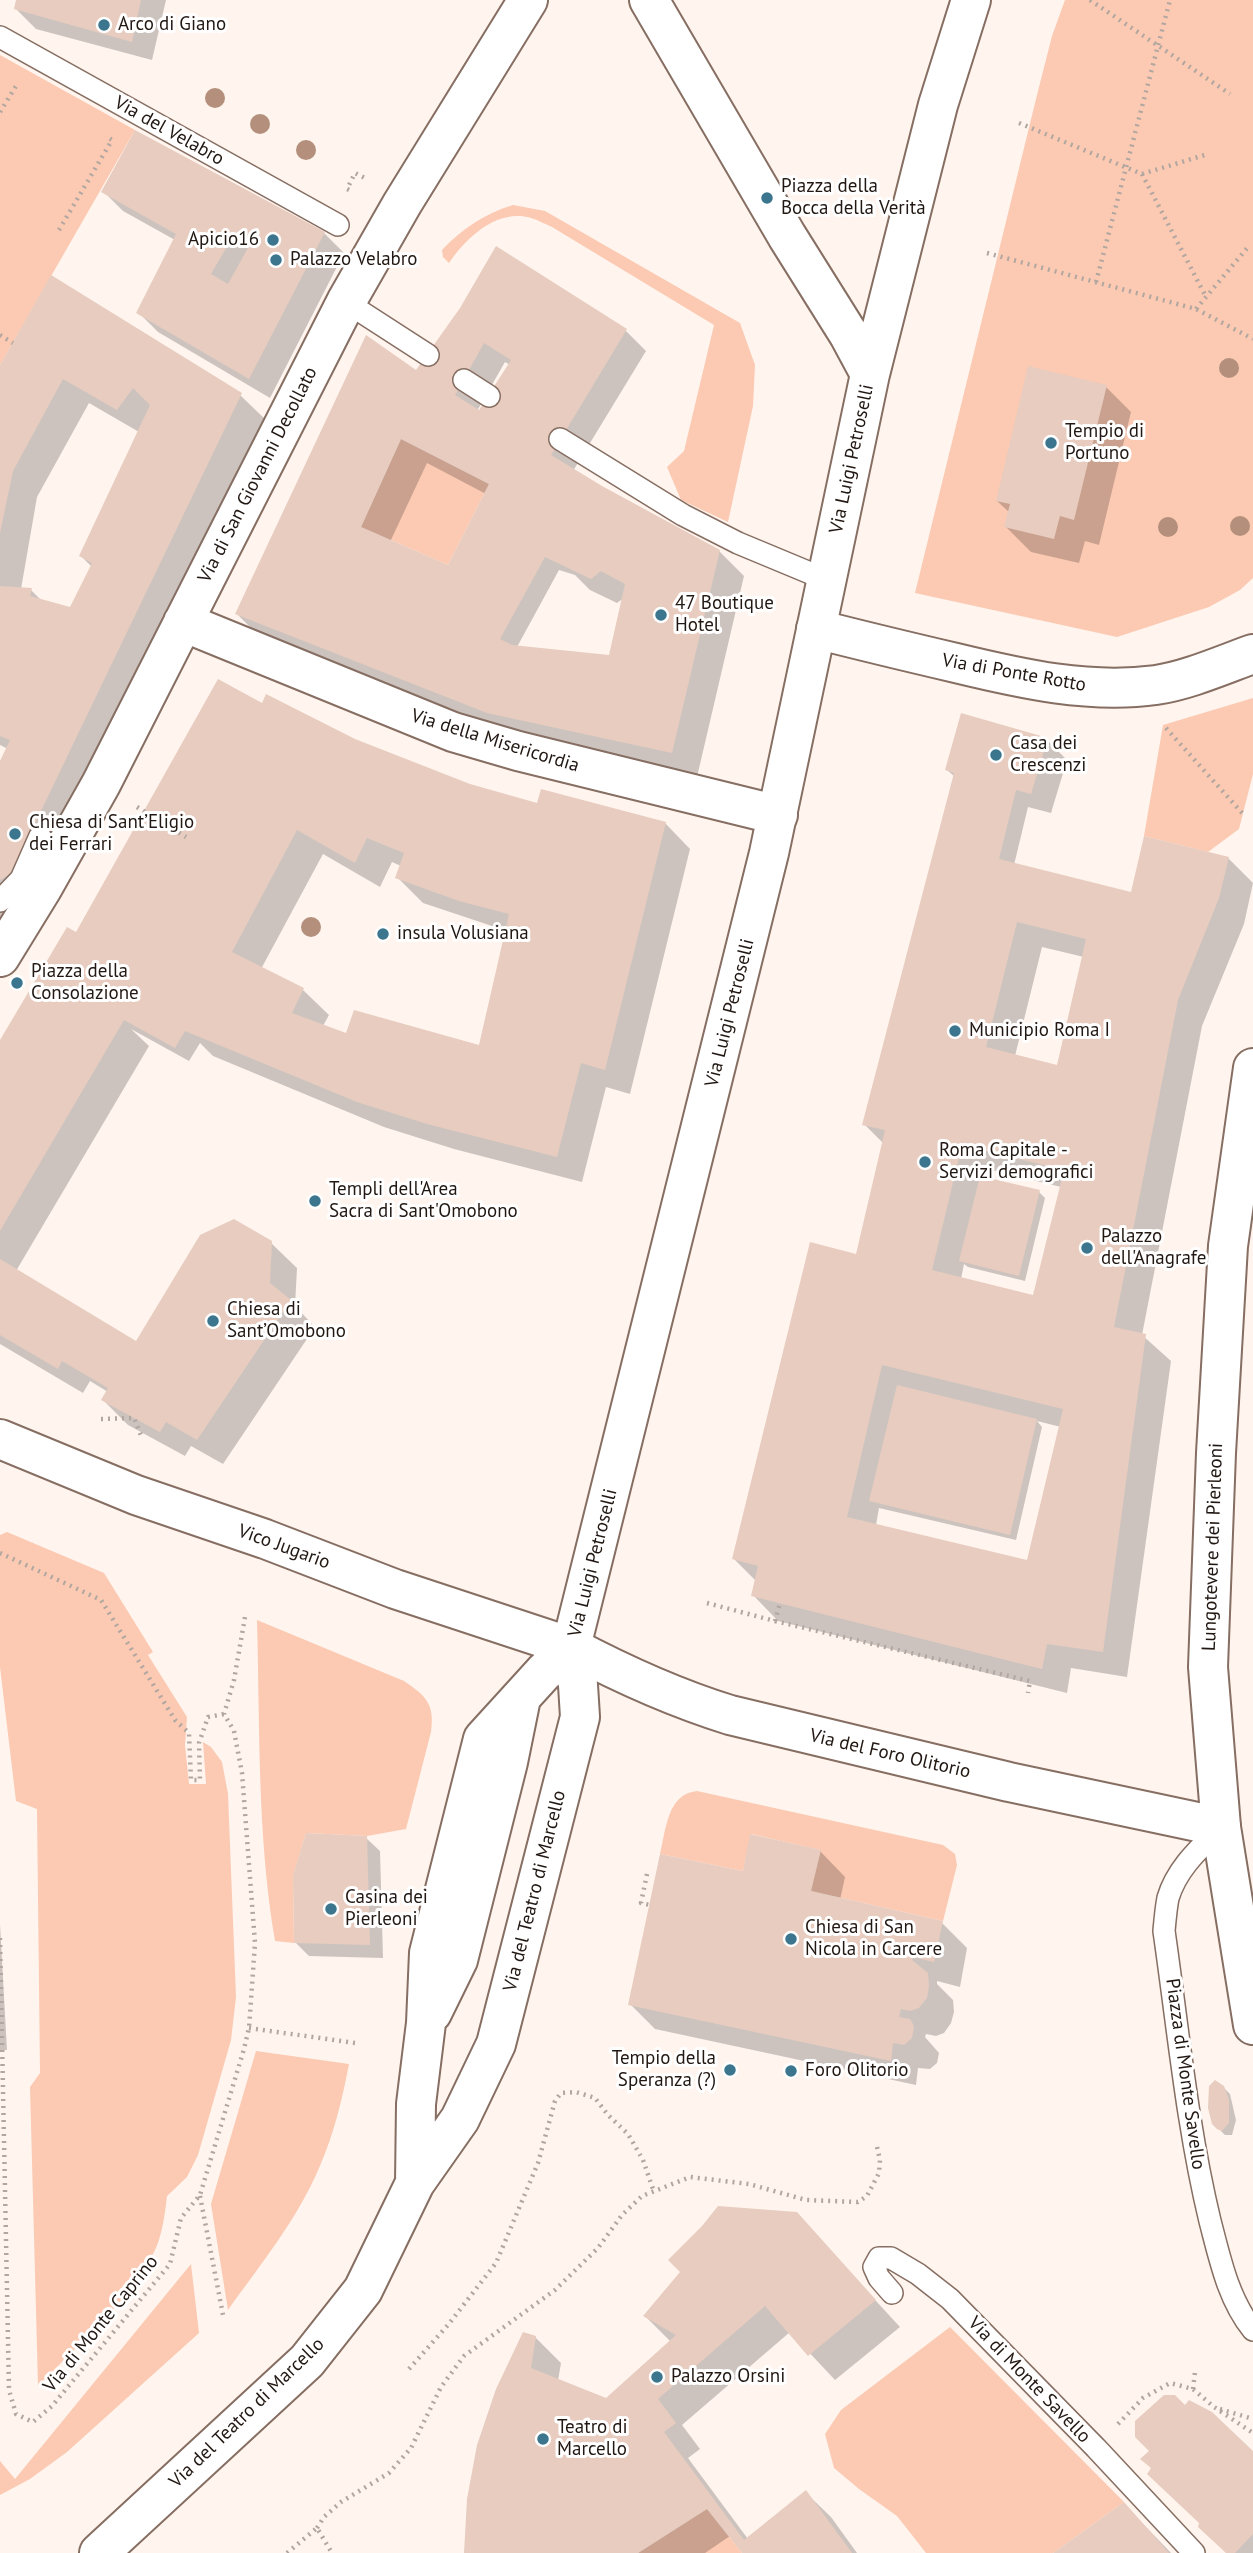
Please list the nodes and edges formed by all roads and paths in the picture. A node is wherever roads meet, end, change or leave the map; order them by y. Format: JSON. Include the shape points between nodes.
{"nodes":[{"id":1,"x":528,"y":0,"type":"edge"},
{"id":2,"x":649,"y":0,"type":"edge"},
{"id":3,"x":971,"y":0,"type":"edge"},
{"id":4,"x":1090,"y":0,"type":"edge"},
{"id":5,"x":1170,"y":0,"type":"edge"},
{"id":6,"x":0,"y":37,"type":"edge"},
{"id":7,"x":1158,"y":44,"type":"junction"},
{"id":8,"x":9,"y":79,"type":"dead end"},
{"id":9,"x":1230,"y":93,"type":"dead end"},
{"id":10,"x":0,"y":112,"type":"edge"},
{"id":11,"x":1018,"y":123,"type":"dead end"},
{"id":12,"x":100,"y":133,"type":"dead end"},
{"id":13,"x":1209,"y":153,"type":"dead end"},
{"id":14,"x":1127,"y":167,"type":"junction"},
{"id":15,"x":1142,"y":174,"type":"junction"},
{"id":16,"x":338,"y":225,"type":"dead end"},
{"id":17,"x":59,"y":230,"type":"dead end"},
{"id":18,"x":1248,"y":247,"type":"dead end"},
{"id":19,"x":987,"y":253,"type":"dead end"},
{"id":20,"x":1096,"y":282,"type":"junction"},
{"id":21,"x":1206,"y":297,"type":"junction"},
{"id":22,"x":346,"y":302,"type":"junction"},
{"id":23,"x":1196,"y":309,"type":"junction"},
{"id":24,"x":0,"y":335,"type":"edge"},
{"id":25,"x":1253,"y":339,"type":"edge"},
{"id":26,"x":13,"y":343,"type":"dead end"},
{"id":27,"x":428,"y":355,"type":"dead end"},
{"id":28,"x":870,"y":374,"type":"junction"},
{"id":29,"x":464,"y":380,"type":"dead end"},
{"id":30,"x":489,"y":396,"type":"dead end"},
{"id":31,"x":561,"y":439,"type":"dead end"},
{"id":32,"x":827,"y":580,"type":"junction"},
{"id":33,"x":183,"y":622,"type":"junction"},
{"id":34,"x":816,"y":629,"type":"junction"},
{"id":35,"x":1253,"y":654,"type":"edge"},
{"id":36,"x":1163,"y":725,"type":"dead end"},
{"id":37,"x":130,"y":803,"type":"dead end"},
{"id":38,"x":1243,"y":814,"type":"dead end"},
{"id":39,"x":778,"y":815,"type":"junction"},
{"id":40,"x":40,"y":836,"type":"dead end"},
{"id":41,"x":186,"y":836,"type":"dead end"},
{"id":42,"x":0,"y":901,"type":"edge"},
{"id":43,"x":0,"y":957,"type":"edge"},
{"id":44,"x":1253,"y":1068,"type":"edge"},
{"id":45,"x":101,"y":1419,"type":"dead end"},
{"id":46,"x":142,"y":1438,"type":"dead end"},
{"id":47,"x":0,"y":1439,"type":"edge"},
{"id":48,"x":0,"y":1553,"type":"edge"},
{"id":49,"x":707,"y":1603,"type":"dead end"},
{"id":50,"x":779,"y":1603,"type":"dead end"},
{"id":51,"x":245,"y":1617,"type":"dead end"},
{"id":52,"x":775,"y":1621,"type":"junction"},
{"id":53,"x":571,"y":1647,"type":"junction"},
{"id":54,"x":1028,"y":1693,"type":"dead end"},
{"id":55,"x":224,"y":1714,"type":"junction"},
{"id":56,"x":1221,"y":1827,"type":"junction"},
{"id":57,"x":647,"y":1874,"type":"dead end"},
{"id":58,"x":650,"y":1905,"type":"dead end"},
{"id":59,"x":0,"y":1938,"type":"edge"},
{"id":60,"x":1253,"y":2025,"type":"edge"},
{"id":61,"x":249,"y":2028,"type":"junction"},
{"id":62,"x":355,"y":2043,"type":"dead end"},
{"id":63,"x":877,"y":2147,"type":"dead end"},
{"id":64,"x":415,"y":2183,"type":"junction"},
{"id":65,"x":654,"y":2192,"type":"junction"},
{"id":66,"x":200,"y":2195,"type":"junction"},
{"id":67,"x":892,"y":2293,"type":"dead end"},
{"id":68,"x":223,"y":2315,"type":"dead end"},
{"id":69,"x":1253,"y":2330,"type":"edge"},
{"id":70,"x":409,"y":2369,"type":"dead end"},
{"id":71,"x":1195,"y":2372,"type":"dead end"},
{"id":72,"x":1193,"y":2389,"type":"junction"},
{"id":73,"x":1143,"y":2398,"type":"dead end"},
{"id":74,"x":1214,"y":2407,"type":"junction"},
{"id":75,"x":1253,"y":2419,"type":"edge"},
{"id":76,"x":1253,"y":2433,"type":"edge"},
{"id":77,"x":317,"y":2528,"type":"junction"},
{"id":78,"x":99,"y":2553,"type":"edge"},
{"id":79,"x":287,"y":2553,"type":"edge"},
{"id":80,"x":332,"y":2553,"type":"edge"},
{"id":81,"x":1194,"y":2553,"type":"edge"}],
"edges":[{"from":1,"to":22,"type":"street","name":"Via di San Giovanni Decollato"},
{"from":2,"to":28,"type":"street"},
{"from":3,"to":28,"type":"street","via":[[938,105]]},
{"from":4,"to":7,"type":"path"},
{"from":5,"to":7,"type":"path"},
{"from":6,"to":16,"type":"lane","name":"Via del Velabro"},
{"from":7,"to":9,"type":"path"},
{"from":7,"to":14,"type":"path"},
{"from":8,"to":10,"type":"path","via":[[18,84]]},
{"from":11,"to":14,"type":"path"},
{"from":12,"to":17,"type":"path","via":[[112,140]]},
{"from":13,"to":15,"type":"path"},
{"from":14,"to":15,"type":"path"},
{"from":14,"to":20,"type":"path"},
{"from":15,"to":21,"type":"path"},
{"from":18,"to":21,"type":"path"},
{"from":19,"to":20,"type":"path"},
{"from":20,"to":23,"type":"path"},
{"from":21,"to":23,"type":"path"},
{"from":22,"to":27,"type":"lane"},
{"from":22,"to":33,"type":"street","name":"Via di San Giovanni Decollato"},
{"from":23,"to":25,"type":"path"},
{"from":24,"to":26,"type":"path"},
{"from":28,"to":32,"type":"street","name":"Via Luigi Petroselli"},
{"from":29,"to":30,"type":"lane"},
{"from":31,"to":32,"type":"lane","via":[[683,515]]},
{"from":32,"to":34,"type":"street","name":"Via Luigi Petroselli"},
{"from":33,"to":39,"type":"street","name":"Via della Misericordia","via":[[453,732]]},
{"from":33,"to":43,"type":"street","name":"Via di San Giovanni Decollato","via":[[101,784]]},
{"from":34,"to":35,"type":"street","name":"Via di Ponte Rotto","via":[[998,673],[1084,688],[1160,685]]},
{"from":34,"to":39,"type":"street","name":"Via Luigi Petroselli"},
{"from":36,"to":38,"type":"path"},
{"from":37,"to":41,"type":"path"},
{"from":39,"to":53,"type":"street","name":"Via Luigi Petroselli"},
{"from":40,"to":42,"type":"lane","via":[[21,880]]},
{"from":44,"to":56,"type":"street","name":"Lungotevere dei Pierleoni","via":[[1227,1247],[1216,1452],[1208,1667]]},
{"from":45,"to":46,"type":"path","via":[[134,1418]]},
{"from":47,"to":53,"type":"street","name":"Vico Jugario","via":[[136,1495]]},
{"from":48,"to":55,"type":"path","via":[[102,1600],[175,1720],[189,1733],[191,1780],[200,1780],[199,1742],[208,1717]]},
{"from":49,"to":52,"type":"path"},
{"from":50,"to":52,"type":"path"},
{"from":51,"to":55,"type":"path"},
{"from":52,"to":54,"type":"path","via":[[1030,1681]]},
{"from":53,"to":56,"type":"street","name":"Via del Foro Olitorio","via":[[702,1707],[730,1715]]},
{"from":53,"to":64,"type":"street","name":"Via del Teatro di Marcello","via":[[580,1717],[496,2044],[460,2119]]},
{"from":53,"to":64,"type":"street","name":"Via del Teatro di Marcello","via":[[522,1696],[458,1960],[426,2023],[416,2104]]},
{"from":55,"to":61,"type":"path","name":"Via di Monte Caprino","via":[[234,1731],[245,1800],[255,1943]]},
{"from":56,"to":60,"type":"street","name":"Lungotevere dei Pierleoni"},
{"from":56,"to":69,"type":"lane","name":"Piazza di Monte Savello","via":[[1191,1857],[1176,1881],[1168,1899],[1164,1931],[1197,2168],[1222,2267],[1238,2308]]},
{"from":57,"to":58,"type":"path","via":[[641,1903]]},
{"from":59,"to":66,"type":"path","name":"Via di Monte Caprino","via":[[9,2390],[16,2414],[33,2422],[52,2406],[170,2264],[181,2218]]},
{"from":61,"to":62,"type":"path"},
{"from":61,"to":66,"type":"path","name":"Via di Monte Caprino"},
{"from":63,"to":65,"type":"path","via":[[879,2173],[867,2196],[858,2202],[806,2200],[749,2185],[690,2177]]},
{"from":64,"to":78,"type":"street","name":"Via del Teatro di Marcello","via":[[363,2290],[307,2361]]},
{"from":65,"to":70,"type":"path","via":[[628,2134],[595,2098],[561,2093],[538,2163],[496,2263]]},
{"from":65,"to":77,"type":"path","via":[[642,2196],[622,2215],[598,2248],[555,2290],[464,2356],[441,2387],[411,2448],[389,2473],[341,2502]]},
{"from":66,"to":68,"type":"path"},
{"from":67,"to":81,"type":"lane","name":"Via di Monte Savello","via":[[874,2267],[878,2258],[891,2258],[950,2299]]},
{"from":71,"to":72,"type":"path"},
{"from":72,"to":73,"type":"path","via":[[1170,2383]]},
{"from":72,"to":74,"type":"path"},
{"from":74,"to":75,"type":"path"},
{"from":74,"to":76,"type":"path"},
{"from":77,"to":79,"type":"path"},
{"from":77,"to":80,"type":"path"}]}
